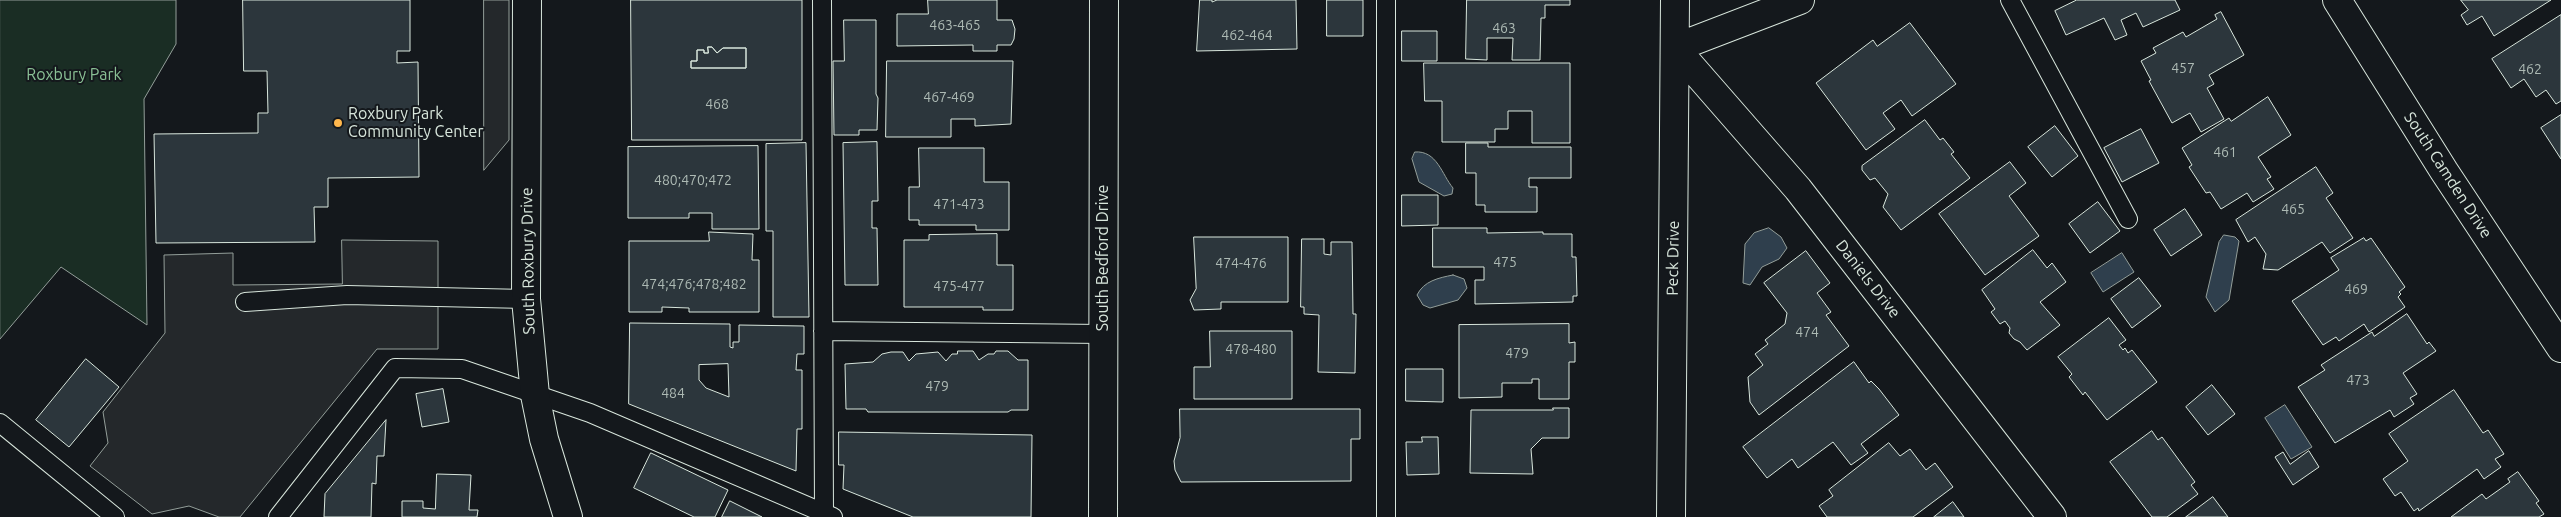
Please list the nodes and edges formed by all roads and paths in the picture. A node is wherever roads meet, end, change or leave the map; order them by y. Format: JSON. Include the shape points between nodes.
{"nodes":[{"id":1,"x":527,"y":0,"type":"edge"},
{"id":2,"x":822,"y":0,"type":"edge"},
{"id":3,"x":1104,"y":0,"type":"edge"},
{"id":4,"x":1386,"y":0,"type":"edge"},
{"id":5,"x":1674,"y":0,"type":"edge"},
{"id":6,"x":1800,"y":0,"type":"edge"},
{"id":7,"x":2010,"y":0,"type":"edge"},
{"id":8,"x":2337,"y":0,"type":"edge"},
{"id":9,"x":1675,"y":48,"type":"junction"},
{"id":10,"x":2128,"y":219,"type":"dead end"},
{"id":11,"x":526,"y":298,"type":"junction"},
{"id":12,"x":245,"y":302,"type":"dead end"},
{"id":13,"x":823,"y":331,"type":"junction"},
{"id":14,"x":1103,"y":334,"type":"junction"},
{"id":15,"x":2561,"y":348,"type":"edge"},
{"id":16,"x":535,"y":396,"type":"junction"},
{"id":17,"x":0,"y":423,"type":"edge"},
{"id":18,"x":829,"y":515,"type":"edge"},
{"id":19,"x":115,"y":517,"type":"edge"},
{"id":20,"x":278,"y":517,"type":"edge"},
{"id":21,"x":568,"y":517,"type":"edge"},
{"id":22,"x":1103,"y":517,"type":"edge"},
{"id":23,"x":1386,"y":517,"type":"edge"},
{"id":24,"x":1670,"y":517,"type":"edge"},
{"id":25,"x":2052,"y":517,"type":"edge"}],
"edges":[{"from":1,"to":11,"type":"street","name":"South Roxbury Drive"},
{"from":2,"to":13,"type":"lane"},
{"from":3,"to":14,"type":"street","name":"South Bedford Drive"},
{"from":4,"to":23,"type":"lane"},
{"from":5,"to":9,"type":"street","name":"Peck Drive"},
{"from":6,"to":9,"type":"street"},
{"from":7,"to":10,"type":"lane"},
{"from":8,"to":15,"type":"street","name":"South Camden Drive","via":[[2444,171]]},
{"from":9,"to":24,"type":"street","name":"Peck Drive"},
{"from":9,"to":25,"type":"street","name":"Daniels Drive","via":[[1798,189]]},
{"from":11,"to":12,"type":"lane","via":[[348,295]]},
{"from":11,"to":16,"type":"street","name":"South Roxbury Drive"},
{"from":13,"to":14,"type":"lane"},
{"from":13,"to":18,"type":"lane"},
{"from":14,"to":22,"type":"street","name":"South Bedford Drive"},
{"from":16,"to":18,"type":"lane","via":[[590,413]]},
{"from":16,"to":20,"type":"lane","via":[[462,369],[395,368]]},
{"from":16,"to":21,"type":"street","name":"South Roxbury Drive","via":[[544,439]]},
{"from":17,"to":19,"type":"lane"}]}
